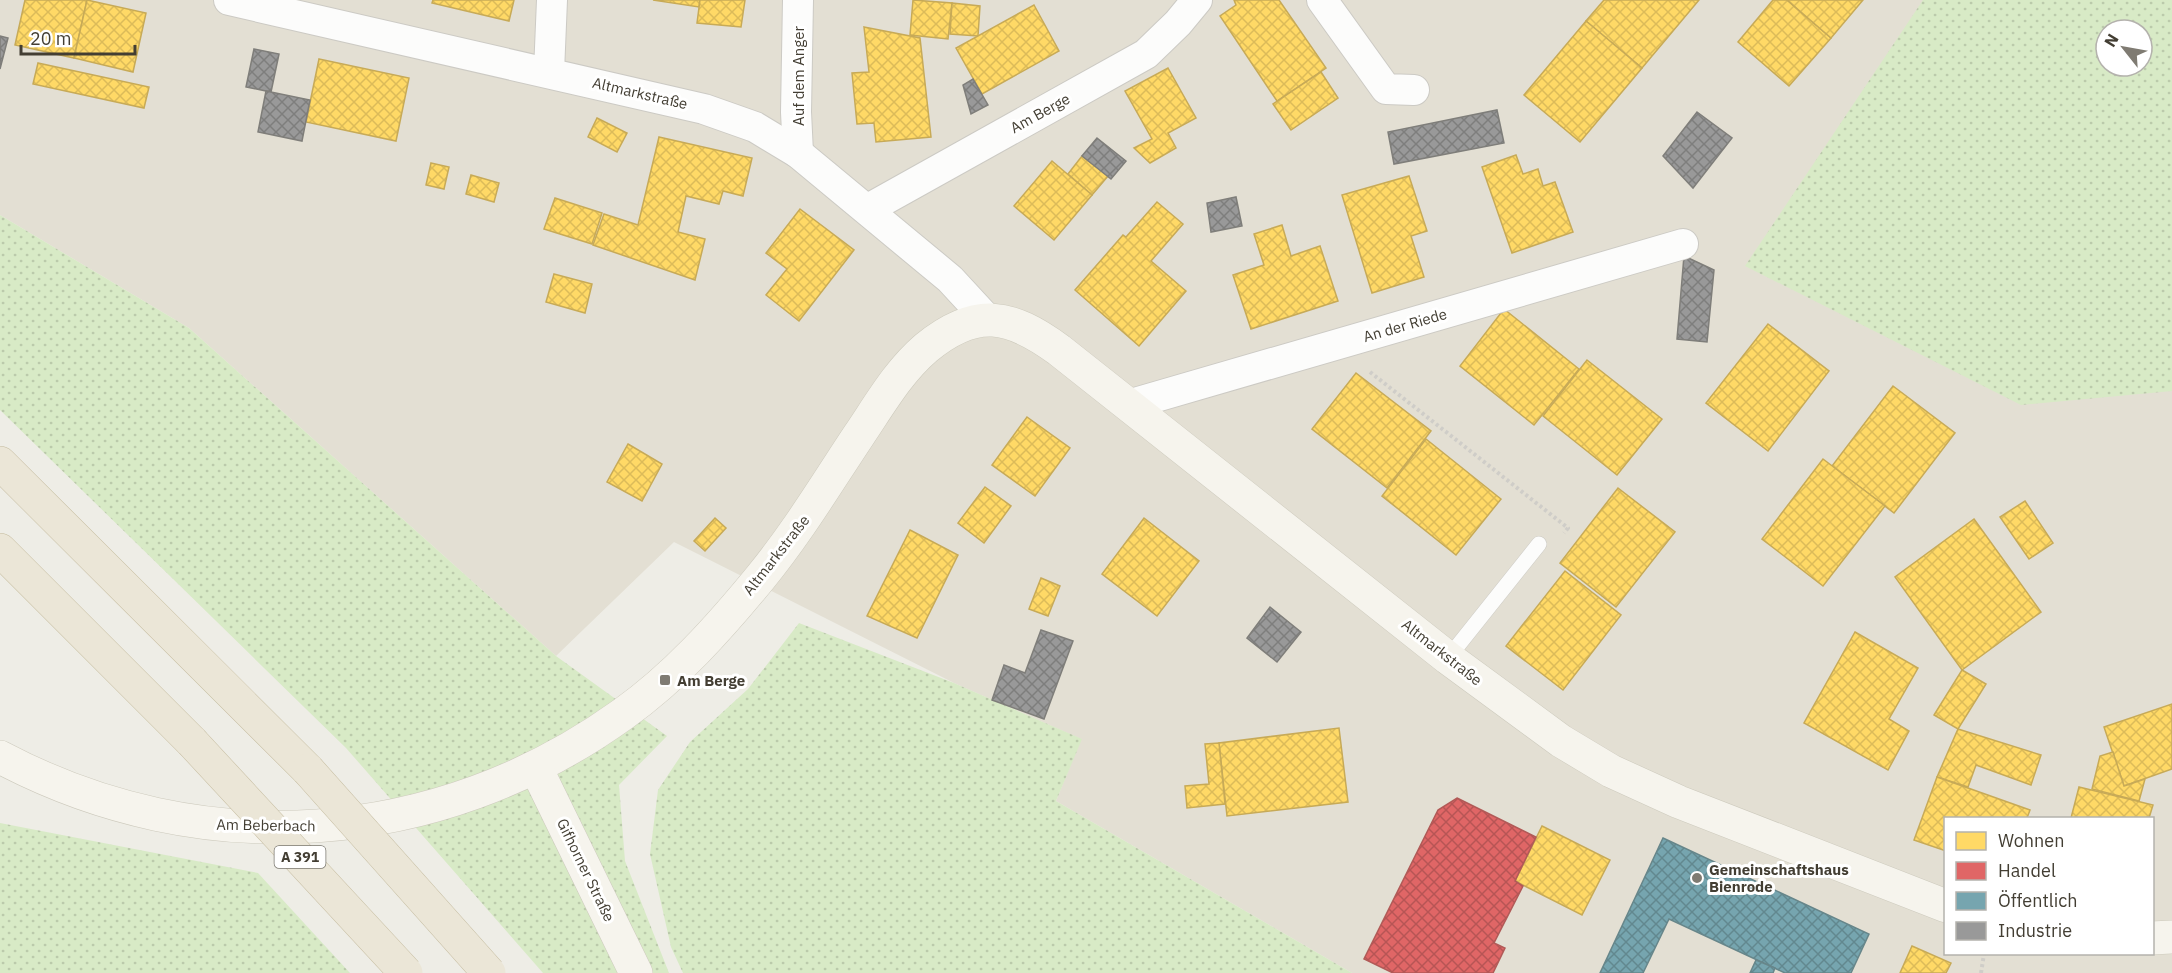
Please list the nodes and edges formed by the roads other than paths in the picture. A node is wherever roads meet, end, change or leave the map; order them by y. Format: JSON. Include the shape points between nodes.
{"nodes":[{"id":1,"x":229,"y":0,"type":"edge"},
{"id":2,"x":552,"y":0,"type":"edge"},
{"id":3,"x":798,"y":0,"type":"edge"},
{"id":4,"x":1197,"y":0,"type":"edge"},
{"id":5,"x":1322,"y":0,"type":"edge"},
{"id":6,"x":549,"y":72,"type":"junction"},
{"id":7,"x":1414,"y":90,"type":"dead end"},
{"id":8,"x":798,"y":153,"type":"junction"},
{"id":9,"x":868,"y":209,"type":"junction"},
{"id":10,"x":1683,"y":244,"type":"dead end"},
{"id":11,"x":986,"y":318,"type":"junction"},
{"id":12,"x":1128,"y":405,"type":"junction"},
{"id":13,"x":0,"y":463,"type":"edge"},
{"id":14,"x":1539,"y":544,"type":"road end"},
{"id":15,"x":0,"y":550,"type":"edge"},
{"id":16,"x":1448,"y":658,"type":"junction"},
{"id":17,"x":0,"y":757,"type":"edge"},
{"id":18,"x":536,"y":768,"type":"junction"},
{"id":19,"x":1944,"y":905,"type":"edge"},
{"id":20,"x":2154,"y":938,"type":"edge"},
{"id":21,"x":2172,"y":938,"type":"edge"},
{"id":22,"x":406,"y":973,"type":"edge"},
{"id":23,"x":489,"y":973,"type":"edge"},
{"id":24,"x":636,"y":973,"type":"edge"}],
"edges":[{"from":1,"to":6,"type":"street","name":"Altmarkstraße"},
{"from":2,"to":6,"type":"street"},
{"from":3,"to":8,"type":"street","name":"Auf dem Anger"},
{"from":4,"to":9,"type":"street","name":"Am Berge","via":[[1146,54]]},
{"from":5,"to":7,"type":"street","via":[[1386,89]]},
{"from":6,"to":8,"type":"street","name":"Altmarkstraße","via":[[704,109],[755,127]]},
{"from":8,"to":9,"type":"street","name":"Altmarkstraße"},
{"from":9,"to":11,"type":"street","name":"Altmarkstraße","via":[[950,279]]},
{"from":10,"to":12,"type":"street","name":"An der Riede"},
{"from":11,"to":12,"type":"main road","name":"Altmarkstraße","via":[[1006,321],[1041,336]]},
{"from":11,"to":18,"type":"main road","name":"Altmarkstraße","via":[[945,335],[897,378],[777,557],[692,655],[625,713]]},
{"from":12,"to":16,"type":"main road","name":"Altmarkstraße"},
{"from":13,"to":23,"type":"highway","bridge":true,"via":[[308,770]]},
{"from":14,"to":16,"type":"lane"},
{"from":15,"to":22,"type":"highway","number":"A 391","bridge":true,"via":[[192,742]]},
{"from":16,"to":19,"type":"main road","name":"Altmarkstraße","via":[[1561,741],[1619,775]]},
{"from":17,"to":18,"type":"main road","name":"Am Beberbach","via":[[80,794],[133,810],[243,828],[348,824],[396,816],[453,801]]},
{"from":18,"to":24,"type":"main road","name":"Gifhorner Straße"},
{"from":20,"to":21,"type":"main road"}]}
